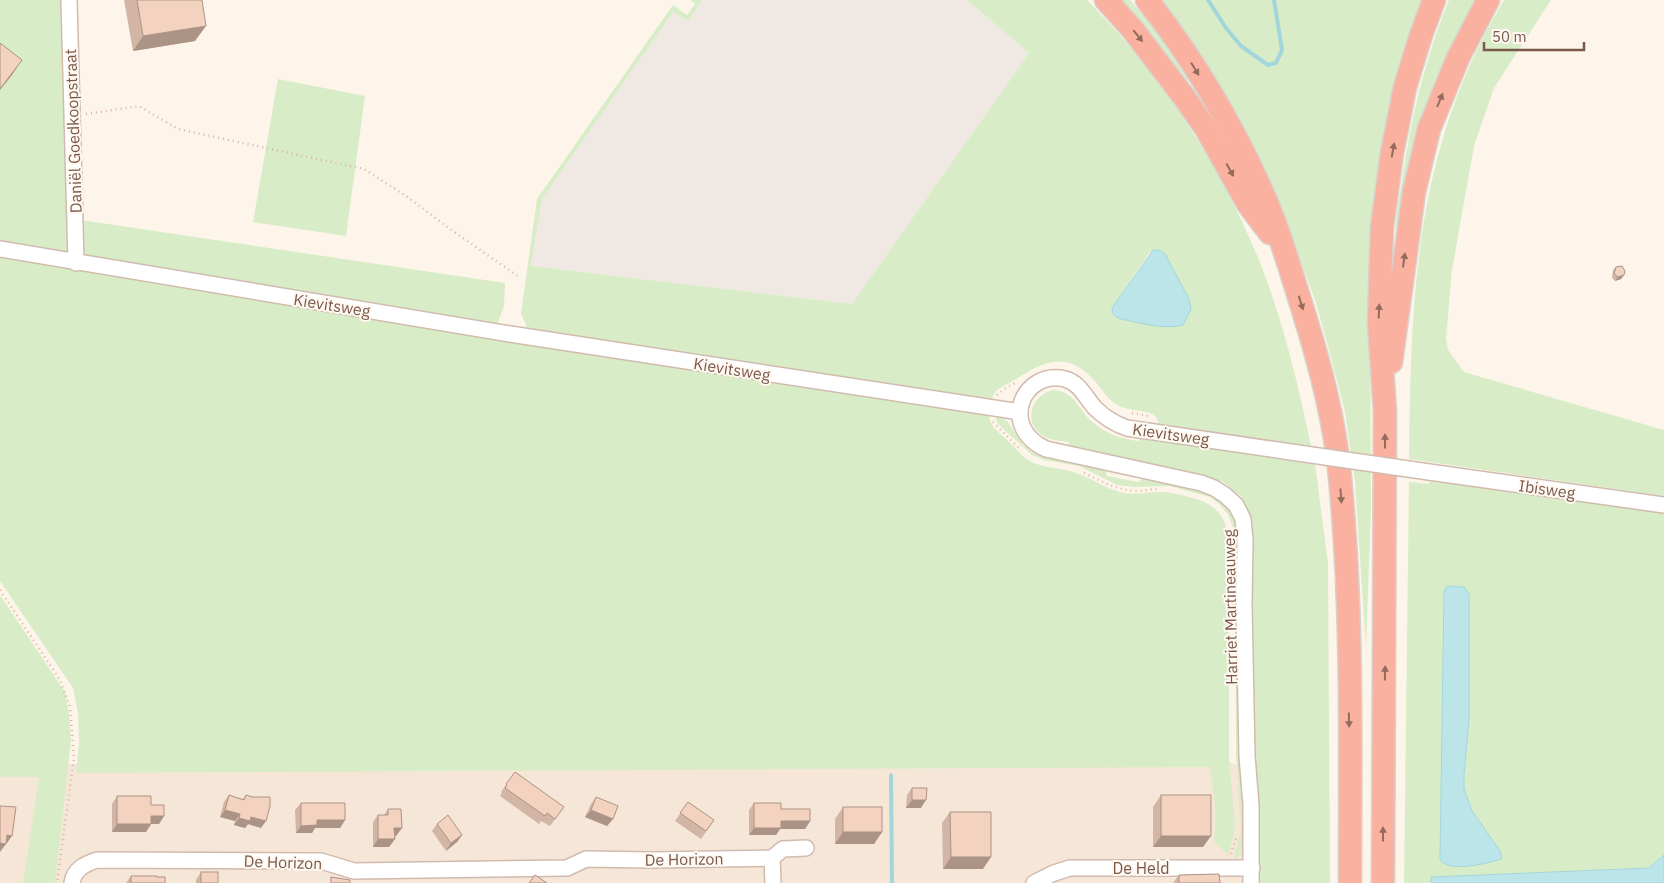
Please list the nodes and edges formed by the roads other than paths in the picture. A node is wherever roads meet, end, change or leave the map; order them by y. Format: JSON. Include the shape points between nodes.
{"nodes":[{"id":1,"x":69,"y":0,"type":"edge"},
{"id":2,"x":1106,"y":0,"type":"edge"},
{"id":3,"x":1147,"y":0,"type":"edge"},
{"id":4,"x":1434,"y":0,"type":"edge"},
{"id":5,"x":1488,"y":0,"type":"edge"},
{"id":6,"x":0,"y":249,"type":"edge"},
{"id":7,"x":1286,"y":256,"type":"junction"},
{"id":8,"x":76,"y":262,"type":"junction"},
{"id":9,"x":1020,"y":412,"type":"junction"},
{"id":10,"x":1385,"y":412,"type":"junction"},
{"id":11,"x":1429,"y":472,"type":"joint"},
{"id":12,"x":1664,"y":505,"type":"edge"},
{"id":13,"x":806,"y":848,"type":"dead end"},
{"id":14,"x":772,"y":858,"type":"junction"},
{"id":15,"x":1251,"y":876,"type":"edge"},
{"id":16,"x":72,"y":883,"type":"edge"},
{"id":17,"x":773,"y":883,"type":"edge"},
{"id":18,"x":1034,"y":883,"type":"edge"},
{"id":19,"x":1350,"y":883,"type":"edge"},
{"id":20,"x":1383,"y":883,"type":"edge"}],
"edges":[{"from":1,"to":8,"type":"street","name":"Daniël Goedkoopstraat"},
{"from":2,"to":7,"type":"highway","one_way":true,"via":[[1184,97],[1205,127],[1248,204]]},
{"from":3,"to":7,"type":"highway","one_way":true,"via":[[1188,58],[1237,139],[1261,188]]},
{"from":10,"to":4,"type":"highway","one_way":true,"via":[[1379,323],[1382,227],[1405,88]]},
{"from":10,"to":5,"type":"highway","one_way":true,"via":[[1419,165],[1429,129],[1458,58]]},
{"from":6,"to":8,"type":"street","name":"Kievitsweg"},
{"from":7,"to":19,"type":"highway","one_way":true,"via":[[1320,365],[1340,477],[1348,602]]},
{"from":8,"to":9,"type":"street","name":"Kievitsweg","via":[[510,334]]},
{"from":9,"to":11,"type":"street","name":"Kievitsweg","bridge":true,"via":[[1031,388],[1046,380],[1066,379],[1081,389],[1107,419],[1127,428]]},
{"from":9,"to":15,"type":"street","name":"Harriet Martineauweg","via":[[1022,429],[1035,444],[1046,450],[1201,483],[1225,495],[1236,505],[1243,519]]},
{"from":20,"to":10,"type":"highway","one_way":true},
{"from":11,"to":12,"type":"street","name":"Ibisweg"},
{"from":13,"to":14,"type":"street","name":"De Horizon","via":[[783,849]]},
{"from":14,"to":16,"type":"street","name":"De Horizon","via":[[586,859],[567,868],[354,871],[321,861],[97,860],[82,865]]},
{"from":14,"to":17,"type":"street"},
{"from":15,"to":18,"type":"street","name":"De Held","via":[[1230,868],[1070,868]]}]}
